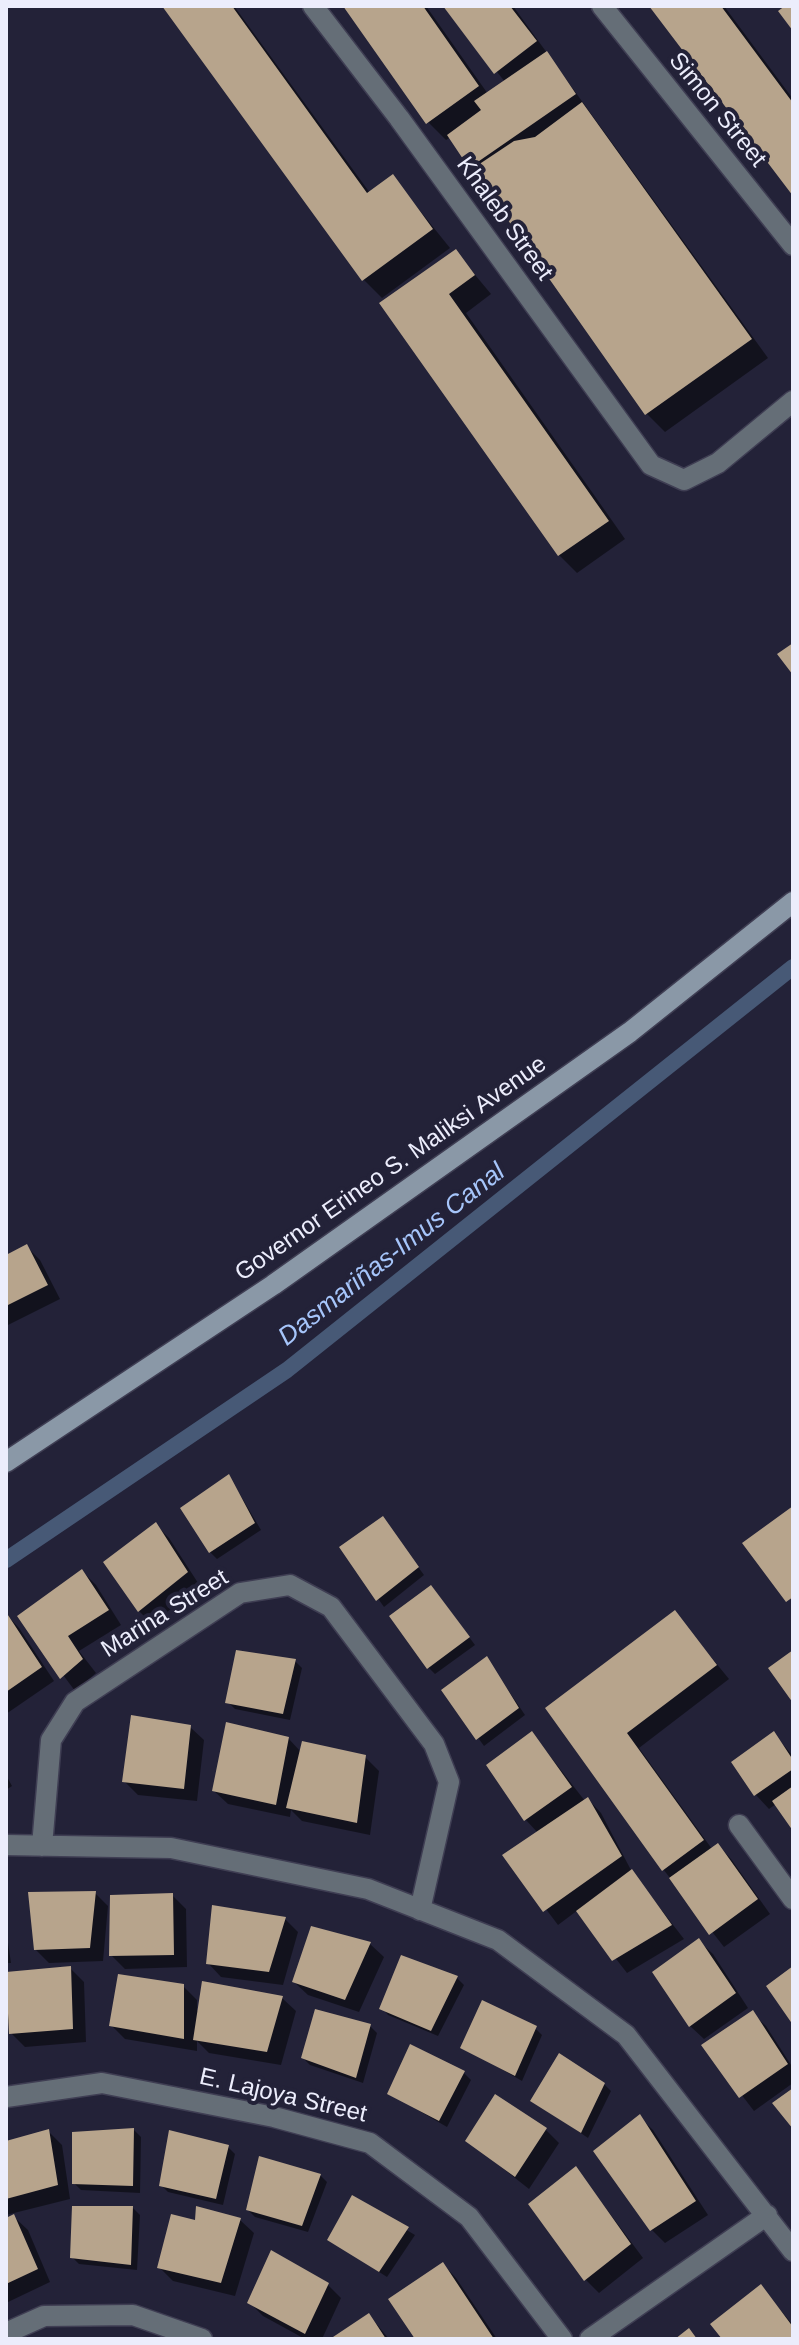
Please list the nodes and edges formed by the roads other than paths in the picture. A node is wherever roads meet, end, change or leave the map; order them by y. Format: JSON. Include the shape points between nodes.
{"nodes":[{"id":1,"x":313,"y":6,"type":"edge"},
{"id":2,"x":602,"y":6,"type":"edge"},
{"id":3,"x":793,"y":245,"type":"edge"},
{"id":4,"x":793,"y":401,"type":"edge"},
{"id":5,"x":793,"y":902,"type":"edge"},
{"id":6,"x":6,"y":1462,"type":"edge"},
{"id":7,"x":739,"y":1825,"type":"dead end"},
{"id":8,"x":6,"y":1845,"type":"edge"},
{"id":9,"x":42,"y":1846,"type":"junction"},
{"id":10,"x":793,"y":1899,"type":"edge"},
{"id":11,"x":420,"y":1910,"type":"junction"},
{"id":12,"x":6,"y":2097,"type":"edge"},
{"id":13,"x":767,"y":2215,"type":"junction"},
{"id":14,"x":793,"y":2251,"type":"edge"},
{"id":15,"x":6,"y":2333,"type":"edge"},
{"id":16,"x":202,"y":2339,"type":"edge"},
{"id":17,"x":562,"y":2339,"type":"edge"},
{"id":18,"x":590,"y":2339,"type":"edge"}],
"edges":[{"from":1,"to":4,"type":"street","name":"Khaleb Street","via":[[651,465],[684,480],[718,463]]},
{"from":2,"to":3,"type":"street","name":"Simon Street"},
{"from":5,"to":6,"type":"main road","name":"Governor Erineo S. Maliksi Avenue","via":[[630,1032],[273,1285]]},
{"from":7,"to":10,"type":"street"},
{"from":8,"to":9,"type":"street"},
{"from":9,"to":11,"type":"street","via":[[171,1848],[368,1889]]},
{"from":9,"to":11,"type":"street","name":"Marina Street","via":[[51,1740],[75,1702],[240,1593],[290,1585],[331,1607],[434,1744],[449,1782]]},
{"from":11,"to":13,"type":"street","via":[[498,1940],[626,2035]]},
{"from":12,"to":17,"type":"street","name":"E. Lajoya Street","via":[[102,2083],[274,2117],[370,2143],[469,2217]]},
{"from":13,"to":14,"type":"street"},
{"from":13,"to":18,"type":"street"},
{"from":15,"to":16,"type":"street","via":[[44,2316],[133,2315]]}]}
